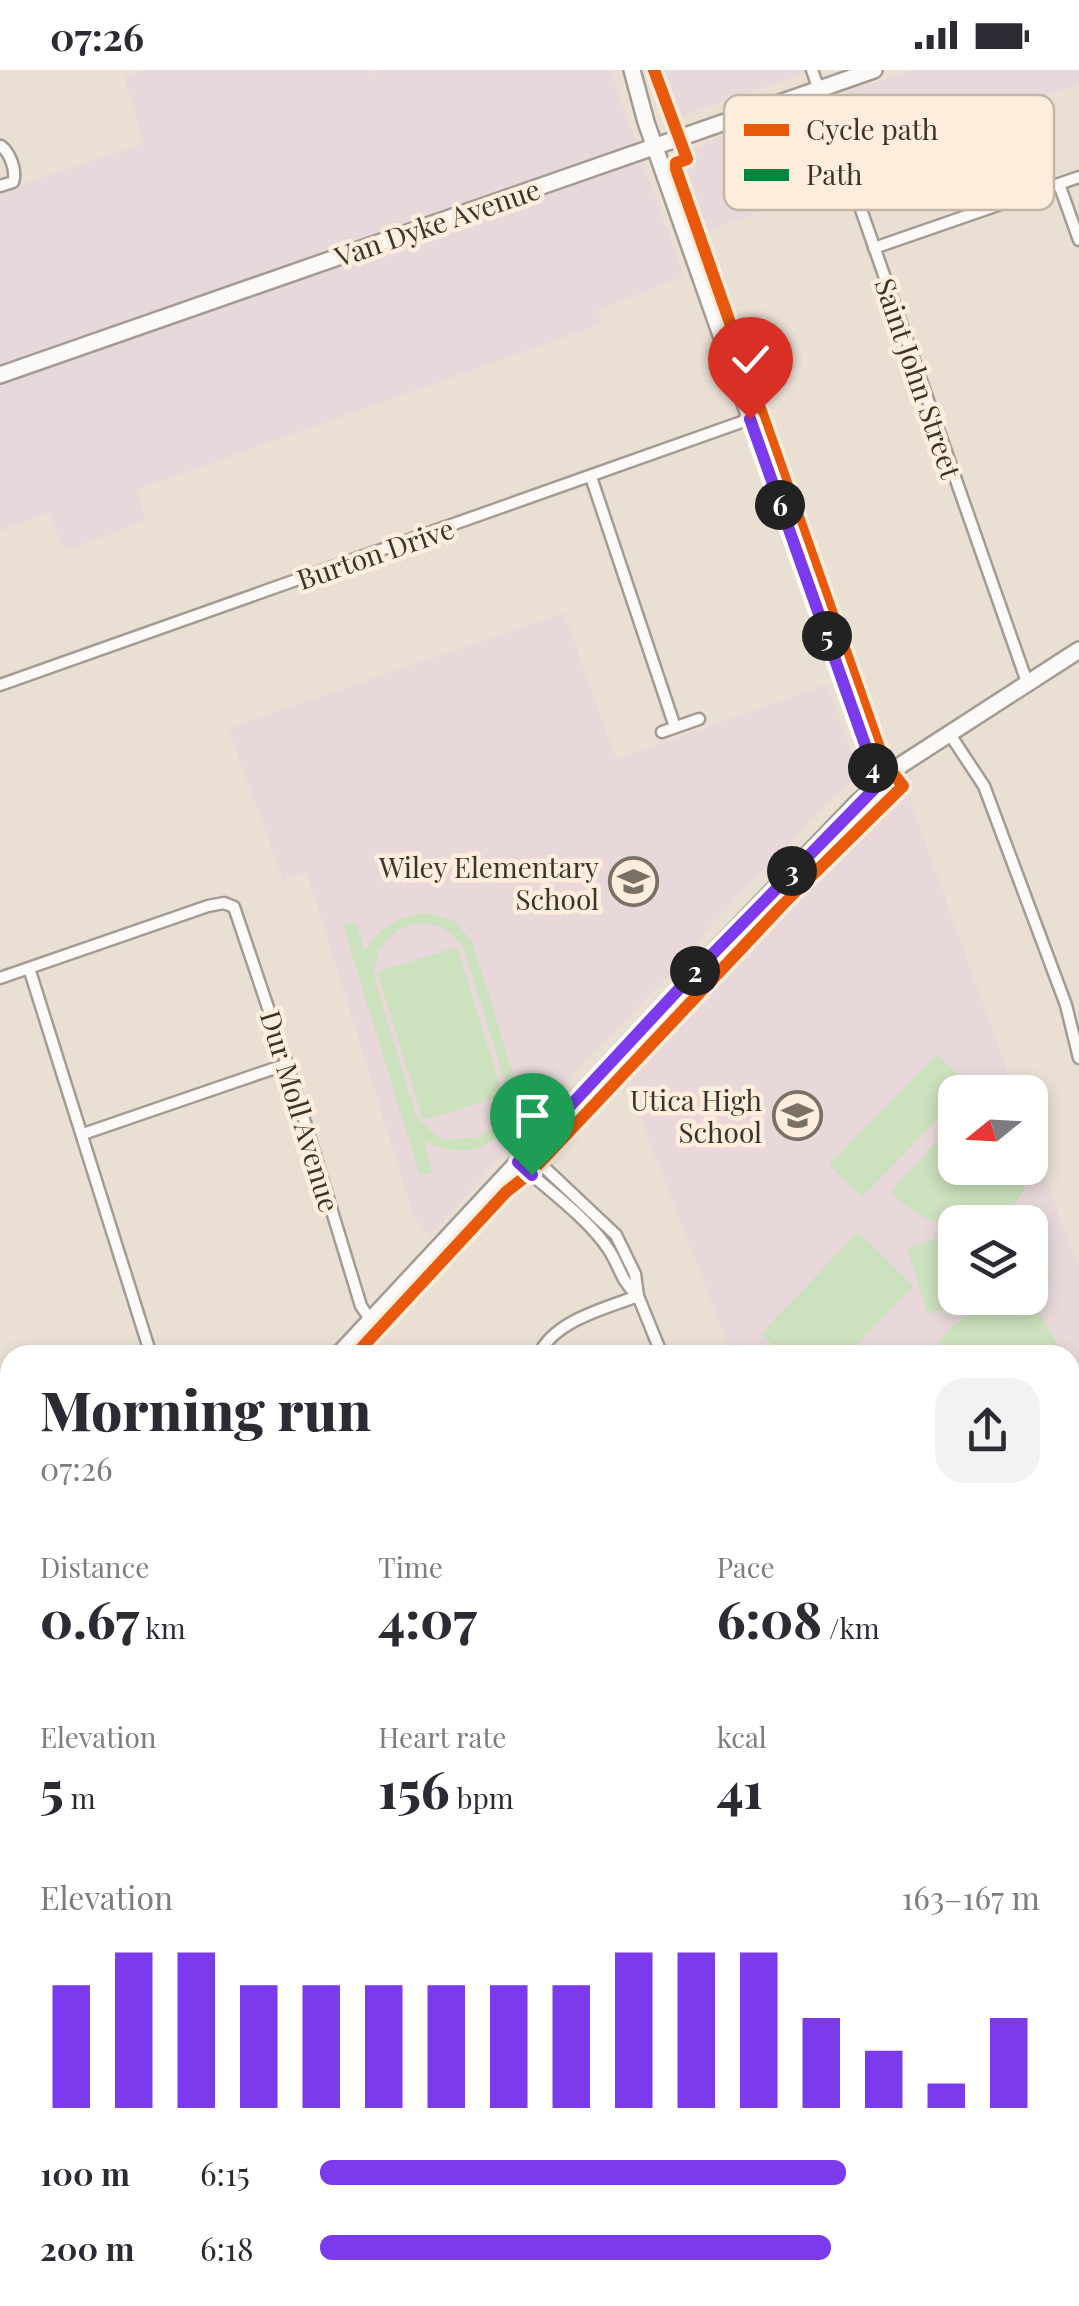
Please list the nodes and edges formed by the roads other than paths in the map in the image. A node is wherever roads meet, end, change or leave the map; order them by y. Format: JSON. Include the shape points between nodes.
{"nodes":[{"id":1,"x":632,"y":70,"type":"edge"},
{"id":2,"x":812,"y":70,"type":"edge"},
{"id":3,"x":874,"y":70,"type":"edge"},
{"id":4,"x":819,"y":90,"type":"junction"},
{"id":5,"x":804,"y":95,"type":"edge"},
{"id":6,"x":821,"y":95,"type":"edge"},
{"id":7,"x":724,"y":122,"type":"edge"},
{"id":8,"x":654,"y":145,"type":"junction"},
{"id":9,"x":1,"y":146,"type":"edge"},
{"id":10,"x":1079,"y":177,"type":"edge"},
{"id":11,"x":1059,"y":184,"type":"junction"},
{"id":12,"x":0,"y":186,"type":"edge"},
{"id":13,"x":1054,"y":186,"type":"edge"},
{"id":14,"x":861,"y":210,"type":"edge"},
{"id":15,"x":984,"y":210,"type":"edge"},
{"id":16,"x":1079,"y":240,"type":"edge"},
{"id":17,"x":874,"y":248,"type":"junction"},
{"id":18,"x":0,"y":375,"type":"edge"},
{"id":19,"x":750,"y":419,"type":"junction"},
{"id":20,"x":591,"y":477,"type":"junction"},
{"id":21,"x":1076,"y":658,"type":"edge"},
{"id":22,"x":0,"y":685,"type":"edge"},
{"id":23,"x":1028,"y":685,"type":"junction"},
{"id":24,"x":698,"y":719,"type":"dead end"},
{"id":25,"x":675,"y":727,"type":"junction"},
{"id":26,"x":662,"y":732,"type":"dead end"},
{"id":27,"x":949,"y":733,"type":"junction"},
{"id":28,"x":879,"y":784,"type":"junction"},
{"id":29,"x":29,"y":968,"type":"junction"},
{"id":30,"x":0,"y":978,"type":"edge"},
{"id":31,"x":1079,"y":998,"type":"edge"},
{"id":32,"x":1066,"y":1005,"type":"junction"},
{"id":33,"x":1079,"y":1058,"type":"edge"},
{"id":34,"x":287,"y":1064,"type":"junction"},
{"id":35,"x":83,"y":1134,"type":"junction"},
{"id":36,"x":523,"y":1157,"type":"junction"},
{"id":37,"x":599,"y":1217,"type":"junction"},
{"id":38,"x":589,"y":1227,"type":"junction"},
{"id":39,"x":638,"y":1296,"type":"junction"},
{"id":40,"x":370,"y":1319,"type":"junction"},
{"id":41,"x":148,"y":1345,"type":"edge"},
{"id":42,"x":347,"y":1345,"type":"edge"},
{"id":43,"x":544,"y":1345,"type":"edge"},
{"id":44,"x":658,"y":1345,"type":"edge"}],
"edges":[{"from":1,"to":8,"type":"street"},
{"from":2,"to":4,"type":"street","name":"Saint John Street"},
{"from":3,"to":4,"type":"street","name":"Van Dyke Avenue"},
{"from":4,"to":5,"type":"street","name":"Van Dyke Avenue"},
{"from":4,"to":6,"type":"street","name":"Saint John Street"},
{"from":7,"to":8,"type":"street","name":"Van Dyke Avenue"},
{"from":8,"to":18,"type":"street","name":"Van Dyke Avenue"},
{"from":8,"to":19,"type":"street"},
{"from":9,"to":12,"type":"street","via":[[15,176]]},
{"from":10,"to":11,"type":"street"},
{"from":11,"to":13,"type":"street"},
{"from":11,"to":16,"type":"street"},
{"from":14,"to":17,"type":"street","name":"Saint John Street"},
{"from":15,"to":17,"type":"street"},
{"from":17,"to":23,"type":"street","name":"Saint John Street"},
{"from":19,"to":20,"type":"street","name":"Burton Drive"},
{"from":19,"to":28,"type":"street"},
{"from":20,"to":22,"type":"street","name":"Burton Drive"},
{"from":20,"to":25,"type":"street"},
{"from":21,"to":23,"type":"street"},
{"from":23,"to":27,"type":"street"},
{"from":24,"to":25,"type":"street"},
{"from":25,"to":26,"type":"street"},
{"from":27,"to":28,"type":"street"},
{"from":27,"to":32,"type":"street","via":[[984,786]]},
{"from":28,"to":36,"type":"street"},
{"from":29,"to":30,"type":"street"},
{"from":29,"to":34,"type":"street","name":"Dur Moll Avenue","via":[[230,904],[239,913]]},
{"from":29,"to":35,"type":"street"},
{"from":31,"to":32,"type":"street"},
{"from":32,"to":33,"type":"street"},
{"from":34,"to":35,"type":"street"},
{"from":34,"to":40,"type":"street","name":"Dur Moll Avenue","via":[[360,1306]]},
{"from":35,"to":41,"type":"street"},
{"from":36,"to":37,"type":"street"},
{"from":36,"to":38,"type":"street"},
{"from":36,"to":40,"type":"street"},
{"from":37,"to":38,"type":"street"},
{"from":37,"to":39,"type":"street","via":[[622,1244]]},
{"from":38,"to":39,"type":"street","via":[[609,1250],[622,1283]]},
{"from":39,"to":43,"type":"street"},
{"from":39,"to":44,"type":"street"},
{"from":40,"to":42,"type":"street"}]}
